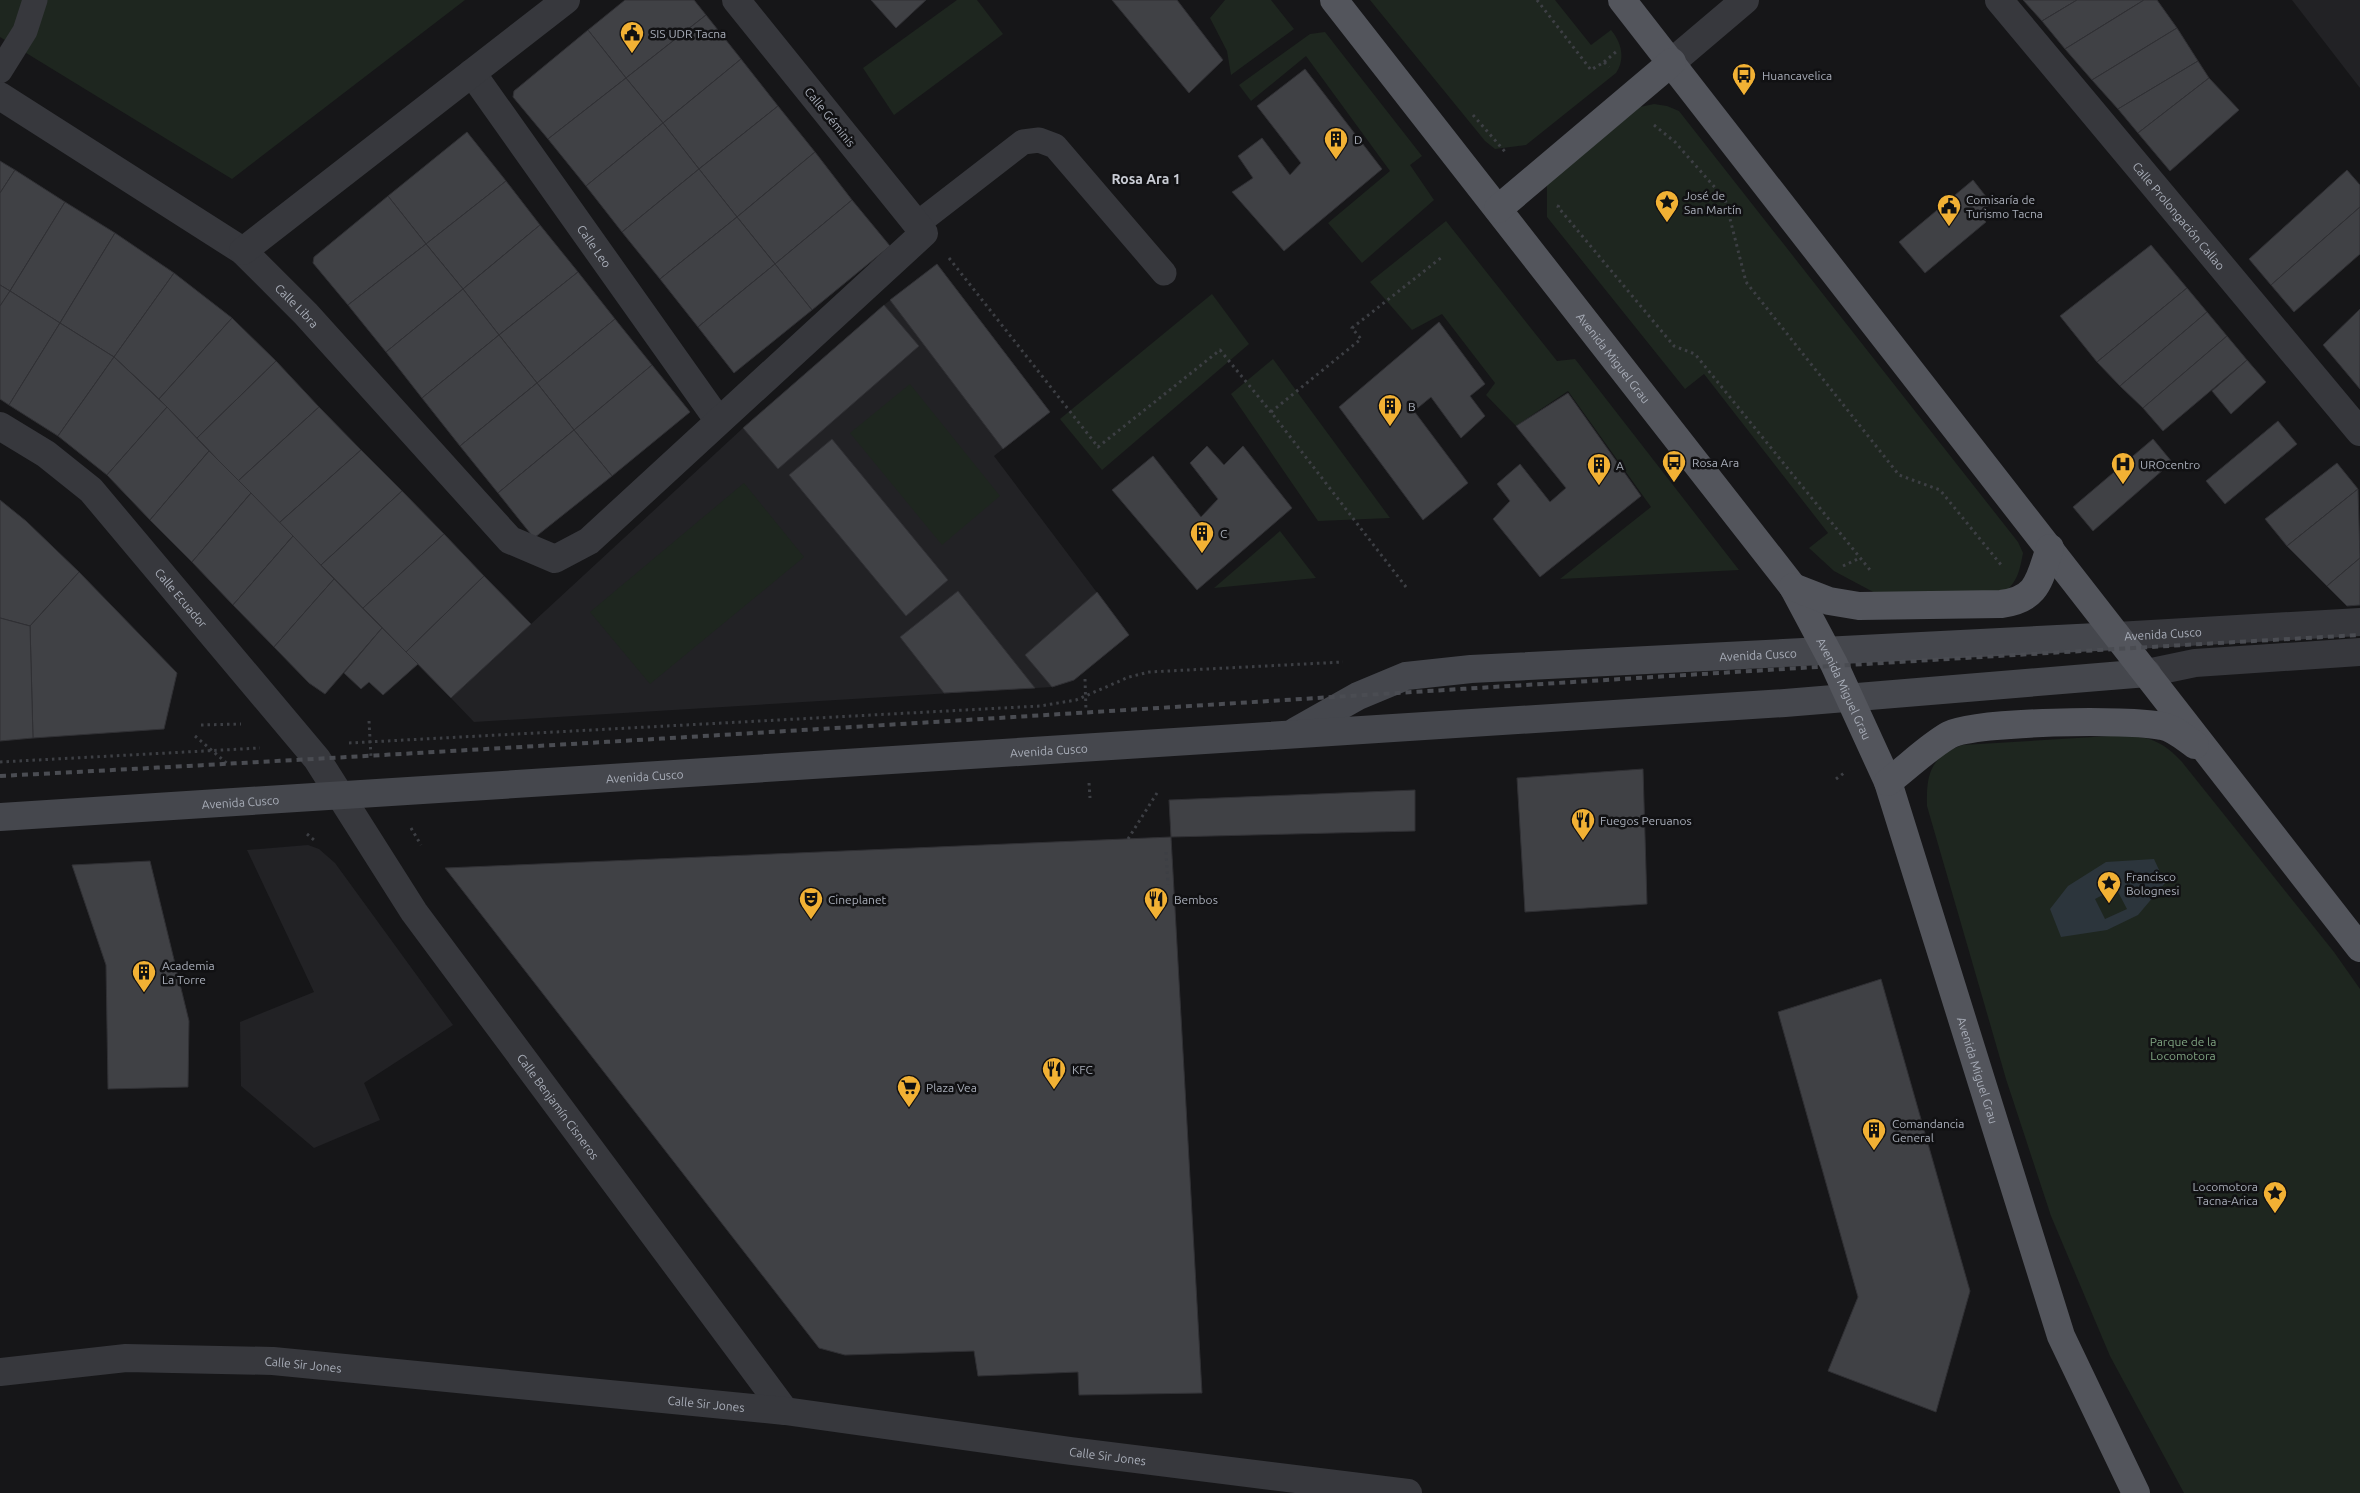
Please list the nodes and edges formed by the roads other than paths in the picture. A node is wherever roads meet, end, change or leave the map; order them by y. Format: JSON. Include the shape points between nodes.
{"nodes":[{"id":1,"x":35,"y":0,"type":"edge"},
{"id":2,"x":566,"y":0,"type":"edge"},
{"id":3,"x":736,"y":0,"type":"edge"},
{"id":4,"x":1334,"y":0,"type":"edge"},
{"id":5,"x":1622,"y":0,"type":"edge"},
{"id":6,"x":1745,"y":0,"type":"edge"},
{"id":7,"x":1999,"y":0,"type":"edge"},
{"id":8,"x":1672,"y":62,"type":"junction"},
{"id":9,"x":0,"y":71,"type":"edge"},
{"id":10,"x":472,"y":73,"type":"junction"},
{"id":11,"x":0,"y":96,"type":"edge"},
{"id":12,"x":1498,"y":209,"type":"junction"},
{"id":13,"x":920,"y":229,"type":"junction"},
{"id":14,"x":243,"y":251,"type":"junction"},
{"id":15,"x":1164,"y":273,"type":"dead end"},
{"id":16,"x":718,"y":420,"type":"junction"},
{"id":17,"x":0,"y":426,"type":"edge"},
{"id":18,"x":2360,"y":432,"type":"edge"},
{"id":19,"x":2050,"y":548,"type":"junction"},
{"id":20,"x":1793,"y":587,"type":"junction"},
{"id":21,"x":2360,"y":622,"type":"edge"},
{"id":22,"x":2117,"y":636,"type":"junction"},
{"id":23,"x":1827,"y":650,"type":"junction"},
{"id":24,"x":2360,"y":652,"type":"edge"},
{"id":25,"x":2147,"y":673,"type":"junction"},
{"id":26,"x":1850,"y":698,"type":"junction"},
{"id":27,"x":1291,"y":734,"type":"junction"},
{"id":28,"x":2210,"y":754,"type":"junction"},
{"id":29,"x":1888,"y":782,"type":"junction"},
{"id":30,"x":339,"y":796,"type":"junction"},
{"id":31,"x":0,"y":817,"type":"edge"},
{"id":32,"x":2360,"y":948,"type":"edge"},
{"id":33,"x":0,"y":1372,"type":"edge"},
{"id":34,"x":785,"y":1411,"type":"junction"},
{"id":35,"x":1408,"y":1493,"type":"edge"},
{"id":36,"x":2136,"y":1493,"type":"edge"}],
"edges":[{"from":1,"to":9,"type":"lane","via":[[25,31]]},
{"from":2,"to":10,"type":"street"},
{"from":3,"to":13,"type":"street","name":"Calle Géminis"},
{"from":4,"to":12,"type":"main road","name":"Avenida Miguel Grau"},
{"from":5,"to":8,"type":"main road"},
{"from":6,"to":8,"type":"street"},
{"from":7,"to":18,"type":"street","name":"Calle Prolongación Callao"},
{"from":8,"to":12,"type":"main road"},
{"from":8,"to":19,"type":"main road"},
{"from":10,"to":14,"type":"street"},
{"from":10,"to":16,"type":"street","name":"Calle Leo"},
{"from":11,"to":14,"type":"street","name":"Calle Libra"},
{"from":12,"to":20,"type":"main road","name":"Avenida Miguel Grau"},
{"from":13,"to":15,"type":"lane","via":[[1023,142],[1039,140],[1055,146]]},
{"from":13,"to":16,"type":"street"},
{"from":14,"to":16,"type":"street","name":"Calle Libra","via":[[306,314],[510,540],[555,559],[589,541]]},
{"from":17,"to":30,"type":"street","name":"Calle Ecuador","via":[[46,454],[91,490],[317,759]]},
{"from":19,"to":20,"type":"main road","via":[[2036,587],[2019,601],[1859,606],[1829,601]]},
{"from":19,"to":22,"type":"main road"},
{"from":20,"to":23,"type":"main road","name":"Avenida Miguel Grau"},
{"from":21,"to":22,"type":"street","name":"Avenida Cusco"},
{"from":22,"to":23,"type":"main road","name":"Avenida Cusco"},
{"from":22,"to":25,"type":"main road"},
{"from":23,"to":26,"type":"main road","name":"Avenida Miguel Grau"},
{"from":23,"to":27,"type":"main road","name":"Avenida Cusco","via":[[1471,669],[1406,676],[1358,696]]},
{"from":24,"to":25,"type":"street","name":"Avenida Cusco","via":[[2195,663]]},
{"from":25,"to":26,"type":"main road","name":"Avenida Cusco"},
{"from":25,"to":28,"type":"main road"},
{"from":26,"to":27,"type":"main road","name":"Avenida Cusco"},
{"from":26,"to":29,"type":"main road","name":"Avenida Miguel Grau"},
{"from":27,"to":30,"type":"main road","name":"Avenida Cusco"},
{"from":28,"to":29,"type":"main road","via":[[2165,726],[2144,723],[1975,728],[1950,735]]},
{"from":28,"to":32,"type":"main road"},
{"from":29,"to":36,"type":"main road","name":"Avenida Miguel Grau","via":[[2061,1336]]},
{"from":30,"to":31,"type":"main road","name":"Avenida Cusco"},
{"from":30,"to":34,"type":"street","name":"Calle Benjamín Cisneros","via":[[414,912]]},
{"from":33,"to":34,"type":"street","name":"Calle Sir Jones","via":[[126,1358],[273,1361]]},
{"from":34,"to":35,"type":"street","name":"Calle Sir Jones"}]}
